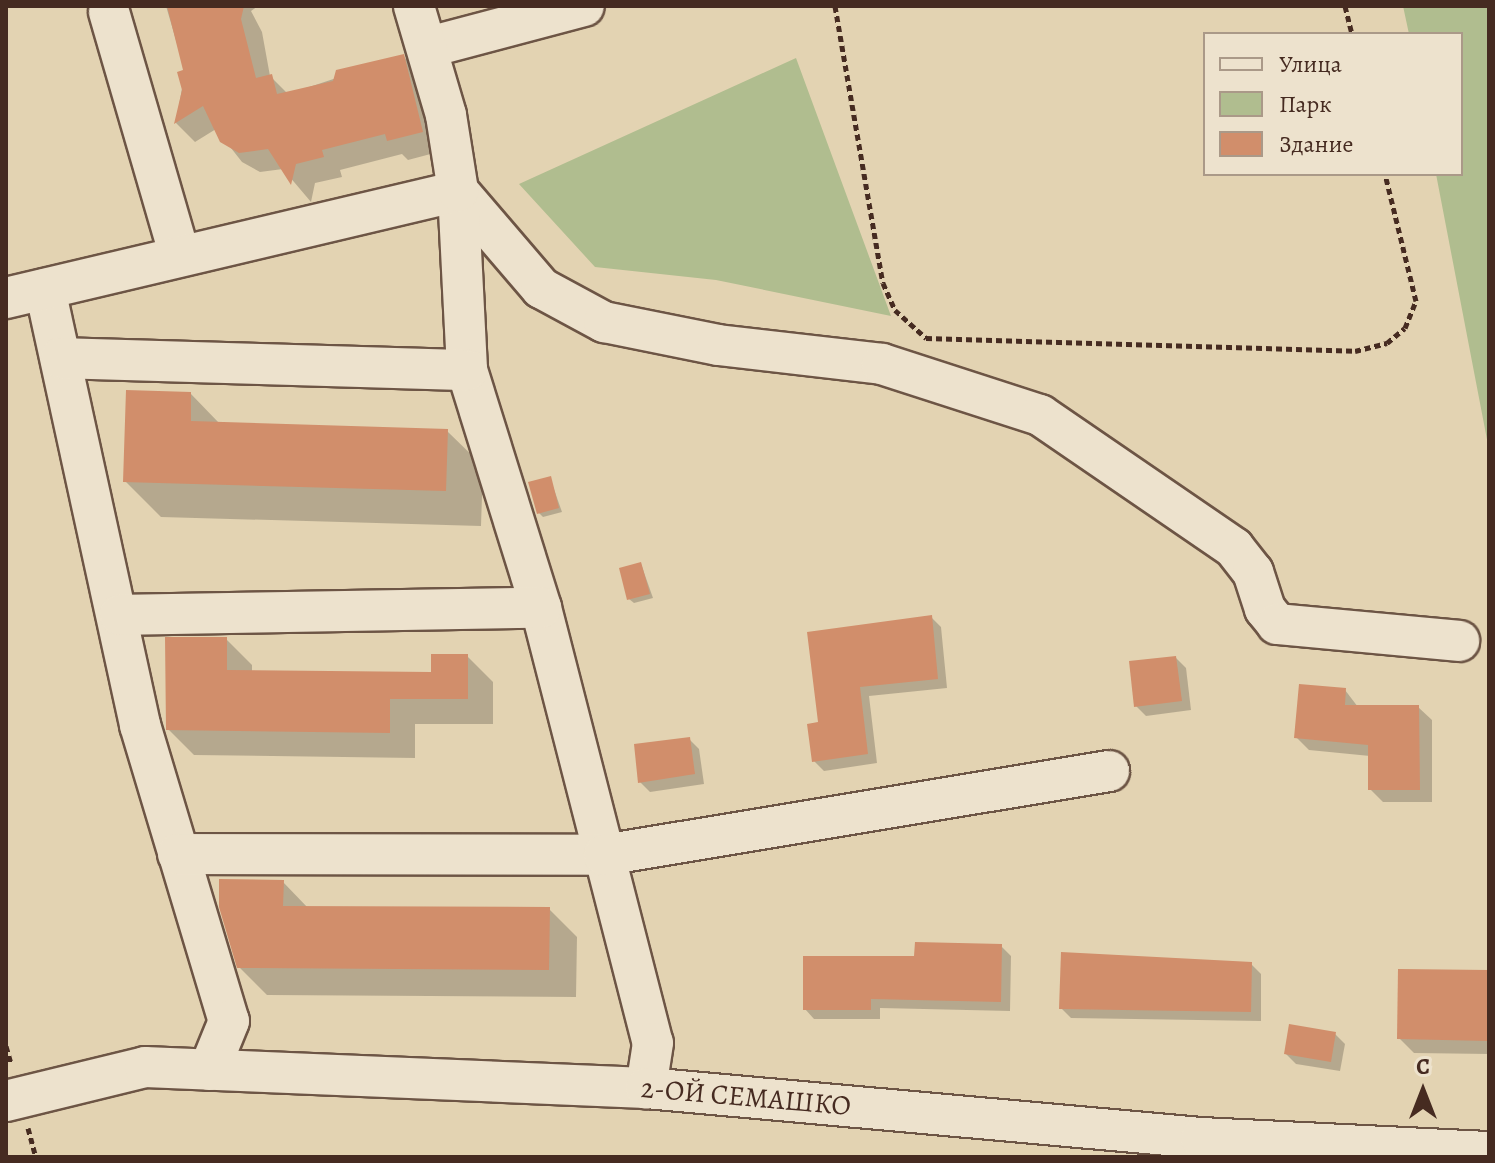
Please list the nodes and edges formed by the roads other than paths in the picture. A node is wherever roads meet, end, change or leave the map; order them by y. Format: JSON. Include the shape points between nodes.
{"nodes":[{"id":1,"x":414,"y":6,"type":"edge"},
{"id":2,"x":584,"y":6,"type":"edge"},
{"id":3,"x":109,"y":12,"type":"dead end"},
{"id":4,"x":429,"y":47,"type":"junction"},
{"id":5,"x":458,"y":191,"type":"junction"},
{"id":6,"x":180,"y":256,"type":"junction"},
{"id":7,"x":45,"y":289,"type":"junction"},
{"id":8,"x":6,"y":298,"type":"edge"},
{"id":9,"x":61,"y":358,"type":"junction"},
{"id":10,"x":467,"y":370,"type":"junction"},
{"id":11,"x":541,"y":608,"type":"junction"},
{"id":12,"x":120,"y":615,"type":"junction"},
{"id":13,"x":1459,"y":641,"type":"dead end"},
{"id":14,"x":1109,"y":771,"type":"dead end"},
{"id":15,"x":178,"y":854,"type":"junction"},
{"id":16,"x":604,"y":855,"type":"junction"},
{"id":17,"x":209,"y":1070,"type":"junction"},
{"id":18,"x":646,"y":1088,"type":"junction"},
{"id":19,"x":6,"y":1101,"type":"edge"},
{"id":20,"x":1489,"y":1152,"type":"edge"}],
"edges":[{"from":1,"to":4,"type":"street"},
{"from":2,"to":4,"type":"street"},
{"from":3,"to":6,"type":"street"},
{"from":4,"to":5,"type":"street"},
{"from":5,"to":6,"type":"street"},
{"from":5,"to":10,"type":"street"},
{"from":5,"to":13,"type":"street","via":[[541,288],[604,322],[680,339],[882,364],[1040,415],[1234,548],[1253,572],[1265,609],[1277,624]]},
{"from":6,"to":7,"type":"street"},
{"from":7,"to":8,"type":"street"},
{"from":7,"to":9,"type":"street"},
{"from":9,"to":10,"type":"street"},
{"from":9,"to":12,"type":"street"},
{"from":10,"to":11,"type":"street"},
{"from":11,"to":12,"type":"street"},
{"from":11,"to":16,"type":"street"},
{"from":12,"to":15,"type":"street","via":[[140,725]]},
{"from":14,"to":16,"type":"street"},
{"from":15,"to":16,"type":"street"},
{"from":15,"to":17,"type":"street","via":[[229,1021]]},
{"from":16,"to":18,"type":"street","via":[[653,1043]]},
{"from":17,"to":18,"type":"street","name":"2-ОЙ СЕМАШКО"},
{"from":17,"to":19,"type":"street","name":"2-ОЙ СЕМАШКО","via":[[145,1067]]},
{"from":18,"to":20,"type":"street","name":"2-ОЙ СЕМАШКО","via":[[1201,1138]]}]}
